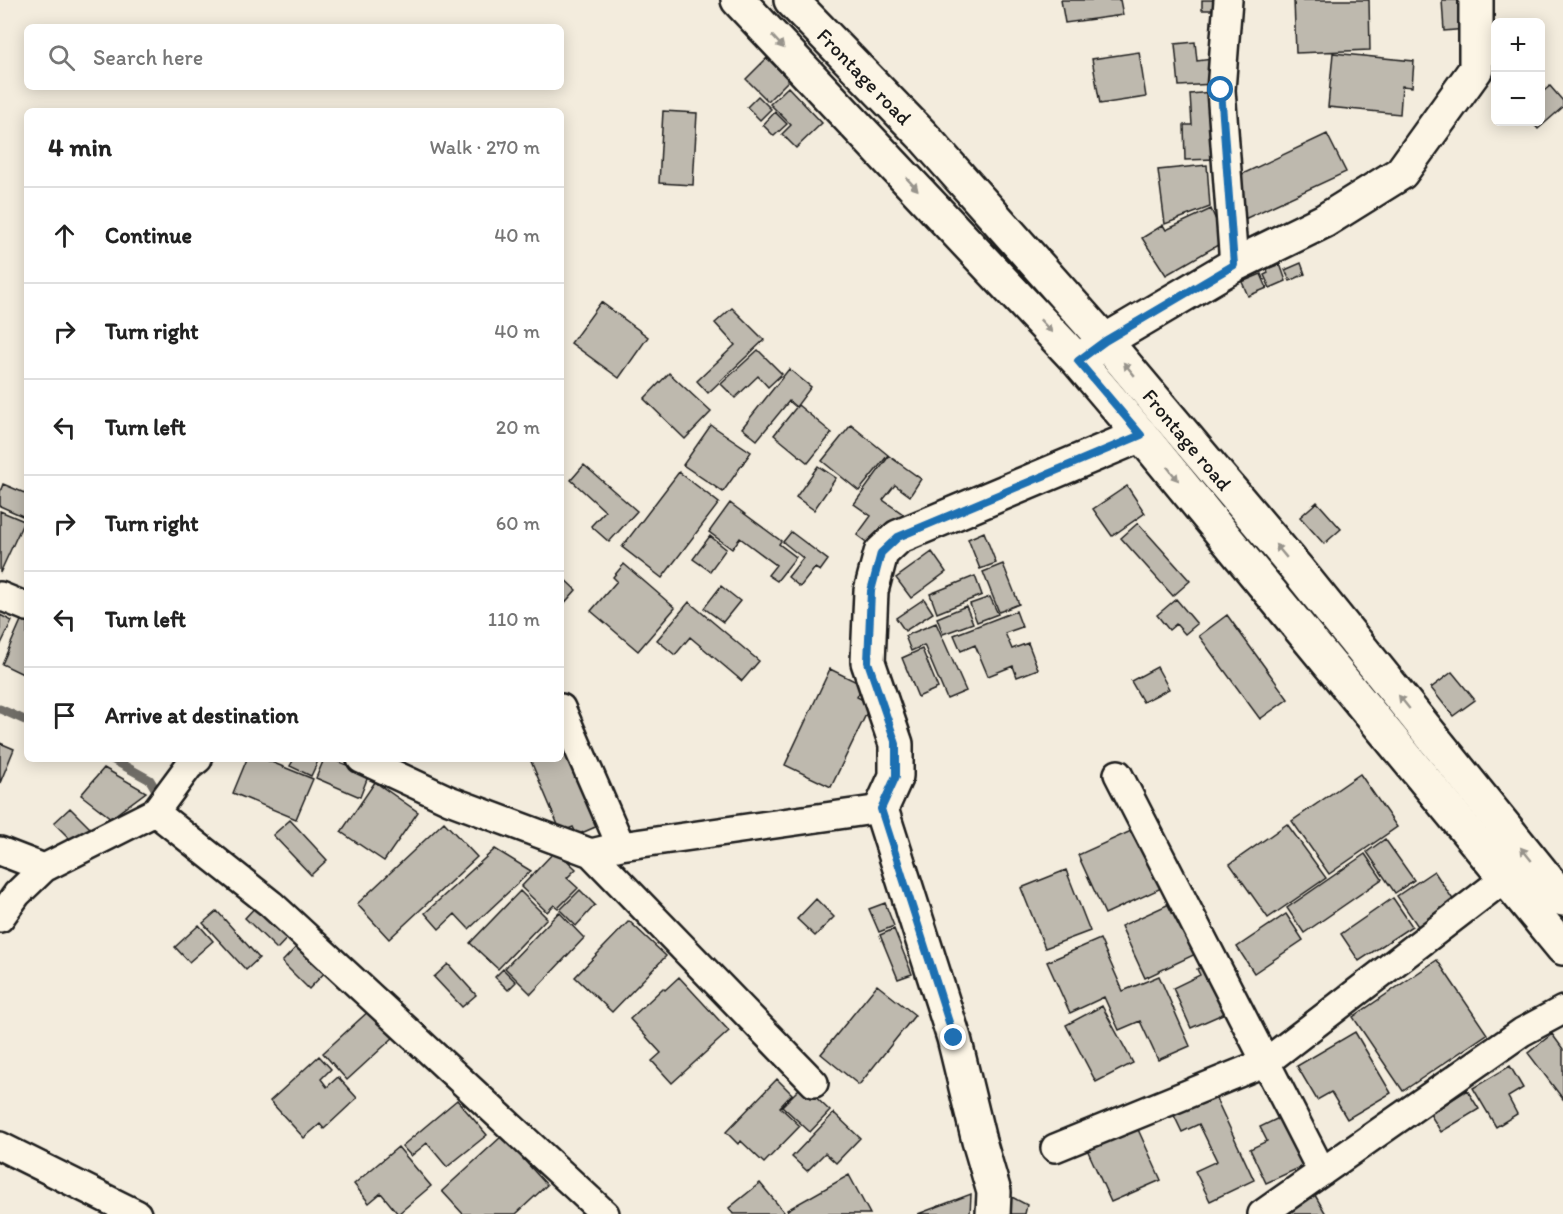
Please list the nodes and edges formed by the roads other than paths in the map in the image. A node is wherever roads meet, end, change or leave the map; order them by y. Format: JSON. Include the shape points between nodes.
{"nodes":[{"id":1,"x":738,"y":0,"type":"edge"},
{"id":2,"x":791,"y":0,"type":"edge"},
{"id":3,"x":1228,"y":0,"type":"edge"},
{"id":4,"x":1476,"y":0,"type":"edge"},
{"id":5,"x":1234,"y":265,"type":"junction"},
{"id":6,"x":1105,"y":341,"type":"junction"},
{"id":7,"x":1078,"y":361,"type":"junction"},
{"id":8,"x":1141,"y":435,"type":"junction"},
{"id":9,"x":0,"y":596,"type":"edge"},
{"id":10,"x":24,"y":606,"type":"edge"},
{"id":11,"x":564,"y":715,"type":"edge"},
{"id":12,"x":367,"y":762,"type":"edge"},
{"id":13,"x":189,"y":769,"type":"edge"},
{"id":14,"x":1118,"y":774,"type":"dead end"},
{"id":15,"x":881,"y":809,"type":"junction"},
{"id":16,"x":155,"y":812,"type":"junction"},
{"id":17,"x":621,"y":846,"type":"junction"},
{"id":18,"x":0,"y":850,"type":"edge"},
{"id":19,"x":591,"y":853,"type":"junction"},
{"id":20,"x":44,"y":868,"type":"junction"},
{"id":21,"x":1505,"y":878,"type":"junction"},
{"id":22,"x":1563,"y":899,"type":"edge"},
{"id":23,"x":0,"y":918,"type":"edge"},
{"id":24,"x":1563,"y":948,"type":"edge"},
{"id":25,"x":1563,"y":1010,"type":"edge"},
{"id":26,"x":1266,"y":1062,"type":"junction"},
{"id":27,"x":814,"y":1083,"type":"dead end"},
{"id":28,"x":0,"y":1146,"type":"edge"},
{"id":29,"x":1055,"y":1148,"type":"dead end"},
{"id":30,"x":1322,"y":1172,"type":"junction"},
{"id":31,"x":137,"y":1214,"type":"edge"},
{"id":32,"x":605,"y":1214,"type":"edge"},
{"id":33,"x":993,"y":1214,"type":"edge"},
{"id":34,"x":1262,"y":1214,"type":"edge"}],
"edges":[{"from":1,"to":7,"type":"main road","one_way":true},
{"from":2,"to":6,"type":"main road","name":"Frontage road","via":[[923,136]]},
{"from":3,"to":5,"type":"street","via":[[1221,90]]},
{"from":4,"to":5,"type":"main road","via":[[1476,69],[1401,173],[1324,221]]},
{"from":5,"to":6,"type":"main road"},
{"from":6,"to":7,"type":"main road"},
{"from":22,"to":6,"type":"main road","name":"Frontage road","one_way":true,"via":[[1297,569]]},
{"from":7,"to":8,"type":"main road"},
{"from":8,"to":15,"type":"main road","via":[[898,537],[881,553],[871,591],[868,662],[896,744],[896,776]]},
{"from":8,"to":21,"type":"main road","one_way":true},
{"from":9,"to":10,"type":"street"},
{"from":11,"to":17,"type":"street"},
{"from":12,"to":19,"type":"street","via":[[449,800]]},
{"from":13,"to":16,"type":"street"},
{"from":14,"to":26,"type":"street"},
{"from":15,"to":17,"type":"street"},
{"from":15,"to":33,"type":"main road","via":[[954,1038],[994,1192]]},
{"from":16,"to":20,"type":"street"},
{"from":16,"to":32,"type":"street","via":[[271,904]]},
{"from":17,"to":19,"type":"street"},
{"from":18,"to":20,"type":"street"},
{"from":19,"to":27,"type":"street"},
{"from":20,"to":23,"type":"street","via":[[17,894]]},
{"from":21,"to":24,"type":"main road"},
{"from":21,"to":26,"type":"street"},
{"from":25,"to":30,"type":"street","via":[[1522,1032]]},
{"from":26,"to":29,"type":"street"},
{"from":26,"to":30,"type":"street"},
{"from":28,"to":31,"type":"street"},
{"from":30,"to":34,"type":"street"}]}
